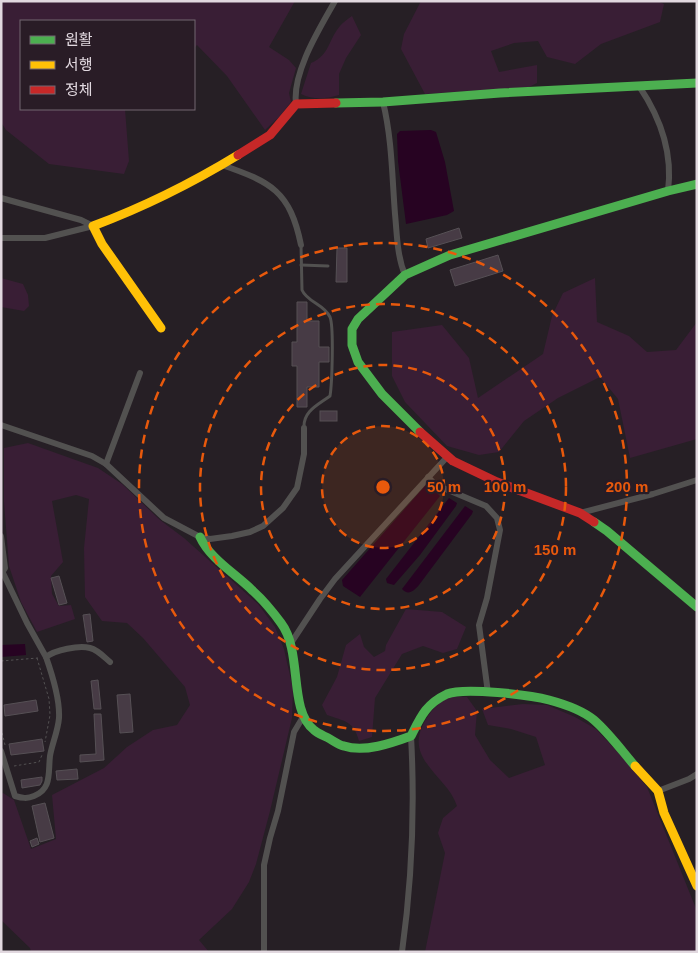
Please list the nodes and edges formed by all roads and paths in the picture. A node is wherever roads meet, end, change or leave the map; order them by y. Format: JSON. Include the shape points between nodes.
{"nodes":[{"id":1,"x":335,"y":1,"type":"edge"},
{"id":2,"x":697,"y":83,"type":"edge"},
{"id":3,"x":639,"y":86,"type":"junction"},
{"id":4,"x":383,"y":102,"type":"junction"},
{"id":5,"x":296,"y":104,"type":"junction"},
{"id":6,"x":222,"y":165,"type":"junction"},
{"id":7,"x":697,"y":184,"type":"edge"},
{"id":8,"x":668,"y":191,"type":"junction"},
{"id":9,"x":1,"y":198,"type":"edge"},
{"id":10,"x":93,"y":226,"type":"junction"},
{"id":11,"x":1,"y":238,"type":"edge"},
{"id":12,"x":301,"y":245,"type":"joint"},
{"id":13,"x":301,"y":265,"type":"junction"},
{"id":14,"x":328,"y":266,"type":"dead end"},
{"id":15,"x":404,"y":275,"type":"junction"},
{"id":16,"x":161,"y":328,"type":"dead end"},
{"id":17,"x":140,"y":372,"type":"dead end"},
{"id":18,"x":2,"y":426,"type":"edge"},
{"id":19,"x":304,"y":428,"type":"joint"},
{"id":20,"x":448,"y":456,"type":"junction"},
{"id":21,"x":106,"y":464,"type":"junction"},
{"id":22,"x":428,"y":477,"type":"junction"},
{"id":23,"x":697,"y":480,"type":"edge"},
{"id":24,"x":580,"y":513,"type":"junction"},
{"id":25,"x":1,"y":536,"type":"edge"},
{"id":26,"x":200,"y":537,"type":"junction"},
{"id":27,"x":2,"y":574,"type":"edge"},
{"id":28,"x":697,"y":606,"type":"edge"},
{"id":29,"x":290,"y":643,"type":"junction"},
{"id":30,"x":46,"y":657,"type":"junction"},
{"id":31,"x":1,"y":661,"type":"edge"},
{"id":32,"x":110,"y":662,"type":"dead end"},
{"id":33,"x":488,"y":693,"type":"junction"},
{"id":34,"x":303,"y":717,"type":"junction"},
{"id":35,"x":1,"y":728,"type":"edge"},
{"id":36,"x":411,"y":736,"type":"junction"},
{"id":37,"x":44,"y":745,"type":"dead end"},
{"id":38,"x":4,"y":751,"type":"edge"},
{"id":39,"x":44,"y":752,"type":"dead end"},
{"id":40,"x":10,"y":762,"type":"dead end"},
{"id":41,"x":697,"y":774,"type":"edge"},
{"id":42,"x":658,"y":790,"type":"junction"},
{"id":43,"x":697,"y":886,"type":"edge"},
{"id":44,"x":264,"y":952,"type":"edge"},
{"id":45,"x":402,"y":952,"type":"edge"}],
"edges":[{"from":1,"to":5,"type":"street","via":[[312,41],[299,78]]},
{"from":2,"to":3,"type":"street"},
{"from":3,"to":4,"type":"street"},
{"from":3,"to":8,"type":"street","via":[[660,124],[668,158]]},
{"from":4,"to":5,"type":"street"},
{"from":4,"to":15,"type":"street","via":[[389,131],[397,240]]},
{"from":5,"to":6,"type":"street","via":[[270,134]]},
{"from":6,"to":10,"type":"street","via":[[164,196]]},
{"from":6,"to":12,"type":"street","via":[[262,180],[274,189],[292,213]]},
{"from":7,"to":8,"type":"street"},
{"from":8,"to":15,"type":"street","via":[[450,255]]},
{"from":9,"to":10,"type":"street"},
{"from":10,"to":11,"type":"street","via":[[45,238]]},
{"from":10,"to":16,"type":"street"},
{"from":12,"to":13,"type":"lane"},
{"from":13,"to":14,"type":"lane"},
{"from":13,"to":19,"type":"lane","via":[[302,290],[330,316],[332,329],[330,396],[307,413]]},
{"from":15,"to":20,"type":"street","via":[[358,319],[352,329],[352,345],[358,362],[382,394]]},
{"from":17,"to":21,"type":"street"},
{"from":18,"to":21,"type":"street","via":[[92,456]]},
{"from":19,"to":26,"type":"street","via":[[304,454],[297,488],[283,508],[263,526],[250,532],[210,539]]},
{"from":20,"to":22,"type":"street"},
{"from":20,"to":24,"type":"street","via":[[497,482]]},
{"from":21,"to":26,"type":"street","via":[[164,518]]},
{"from":22,"to":29,"type":"street","via":[[335,579]]},
{"from":22,"to":33,"type":"street","via":[[436,485],[486,506],[499,523],[499,540],[480,625]]},
{"from":23,"to":24,"type":"street"},
{"from":24,"to":28,"type":"street","via":[[607,531]]},
{"from":25,"to":27,"type":"street"},
{"from":26,"to":29,"type":"street","via":[[205,548],[255,592],[282,624]]},
{"from":27,"to":30,"type":"street"},
{"from":29,"to":34,"type":"street"},
{"from":30,"to":32,"type":"street","via":[[60,650],[89,648]]},
{"from":30,"to":38,"type":"street","via":[[59,717],[47,784],[42,793],[30,798],[15,796]]},
{"from":31,"to":37,"type":"path","via":[[37,658],[49,699],[50,715]]},
{"from":33,"to":36,"type":"street","via":[[449,693],[440,698],[423,712]]},
{"from":33,"to":42,"type":"street","via":[[551,700],[578,710],[594,720]]},
{"from":34,"to":36,"type":"street","via":[[313,730],[345,747],[387,745]]},
{"from":34,"to":44,"type":"street","via":[[294,732],[264,865]]},
{"from":35,"to":38,"type":"path"},
{"from":36,"to":45,"type":"street","via":[[412,846]]},
{"from":39,"to":40,"type":"path","via":[[39,762],[15,767]]},
{"from":41,"to":42,"type":"street"},
{"from":42,"to":43,"type":"street","via":[[664,813]]}]}
